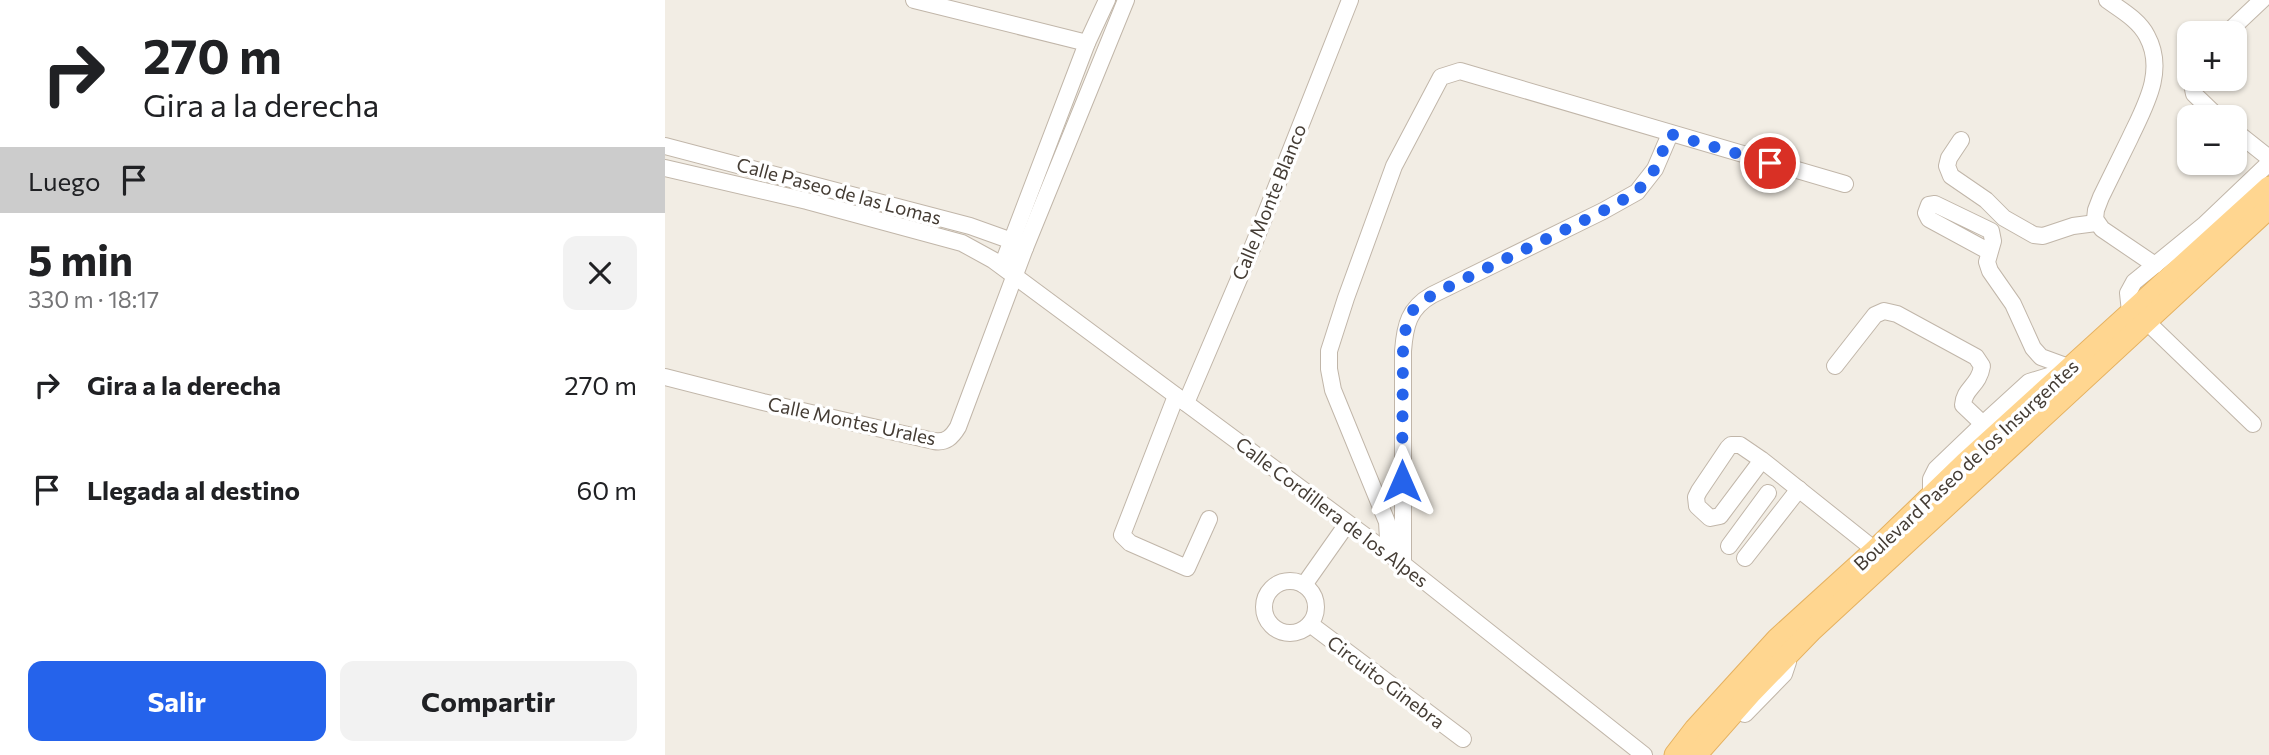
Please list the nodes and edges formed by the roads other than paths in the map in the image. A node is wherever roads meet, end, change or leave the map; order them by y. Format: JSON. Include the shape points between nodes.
{"nodes":[{"id":1,"x":914,"y":0,"type":"edge"},
{"id":2,"x":1107,"y":0,"type":"edge"},
{"id":3,"x":1126,"y":0,"type":"edge"},
{"id":4,"x":1350,"y":0,"type":"edge"},
{"id":5,"x":2107,"y":0,"type":"edge"},
{"id":6,"x":2262,"y":0,"type":"edge"},
{"id":7,"x":2240,"y":21,"type":"edge"},
{"id":8,"x":1087,"y":43,"type":"junction"},
{"id":9,"x":2193,"y":91,"type":"edge"},
{"id":10,"x":2205,"y":105,"type":"edge"},
{"id":11,"x":1670,"y":134,"type":"junction"},
{"id":12,"x":1961,"y":140,"type":"dead end"},
{"id":13,"x":2247,"y":143,"type":"edge"},
{"id":14,"x":665,"y":146,"type":"edge"},
{"id":15,"x":2269,"y":165,"type":"edge"},
{"id":16,"x":665,"y":168,"type":"edge"},
{"id":17,"x":1845,"y":184,"type":"dead end"},
{"id":18,"x":2259,"y":196,"type":"edge"},
{"id":19,"x":2096,"y":223,"type":"junction"},
{"id":20,"x":1018,"y":245,"type":"junction"},
{"id":21,"x":1988,"y":251,"type":"dead end"},
{"id":22,"x":2155,"y":265,"type":"junction"},
{"id":23,"x":1008,"y":271,"type":"junction"},
{"id":24,"x":2137,"y":316,"type":"junction"},
{"id":25,"x":1835,"y":366,"type":"dead end"},
{"id":26,"x":2069,"y":369,"type":"junction"},
{"id":27,"x":665,"y":377,"type":"edge"},
{"id":28,"x":1181,"y":399,"type":"junction"},
{"id":29,"x":1983,"y":424,"type":"junction"},
{"id":30,"x":2253,"y":424,"type":"dead end"},
{"id":31,"x":1762,"y":460,"type":"junction"},
{"id":32,"x":1799,"y":489,"type":"junction"},
{"id":33,"x":1768,"y":493,"type":"dead end"},
{"id":34,"x":1931,"y":498,"type":"junction"},
{"id":35,"x":1729,"y":504,"type":"junction"},
{"id":36,"x":1209,"y":519,"type":"dead end"},
{"id":37,"x":1748,"y":520,"type":"junction"},
{"id":38,"x":1347,"y":524,"type":"junction"},
{"id":39,"x":1764,"y":534,"type":"junction"},
{"id":40,"x":1729,"y":545,"type":"dead end"},
{"id":41,"x":1875,"y":550,"type":"junction"},
{"id":42,"x":1745,"y":558,"type":"dead end"},
{"id":43,"x":1396,"y":560,"type":"junction"},
{"id":44,"x":1304,"y":585,"type":"junction"},
{"id":45,"x":1310,"y":624,"type":"junction"},
{"id":46,"x":1789,"y":653,"type":"junction"},
{"id":47,"x":1463,"y":740,"type":"dead end"},
{"id":48,"x":1644,"y":755,"type":"edge"},
{"id":49,"x":1675,"y":755,"type":"edge"},
{"id":50,"x":1696,"y":755,"type":"edge"},
{"id":51,"x":1709,"y":755,"type":"edge"}],
"edges":[{"from":1,"to":8,"type":"street"},
{"from":2,"to":8,"type":"street"},
{"from":3,"to":20,"type":"street"},
{"from":4,"to":28,"type":"street","name":"Calle Monte Blanco","via":[[1253,246]]},
{"from":5,"to":19,"type":"street","via":[[2147,34],[2155,73],[2147,103],[2096,210]]},
{"from":6,"to":7,"type":"street"},
{"from":8,"to":20,"type":"street"},
{"from":9,"to":10,"type":"street"},
{"from":11,"to":17,"type":"street"},
{"from":11,"to":43,"type":"street","via":[[1655,169],[1637,192],[1432,295],[1412,311],[1403,351]]},
{"from":11,"to":43,"type":"street","via":[[1460,71],[1441,77],[1394,166],[1329,351],[1333,390],[1387,522]]},
{"from":12,"to":19,"type":"street","via":[[1949,158],[1951,176],[2004,218],[2043,236]]},
{"from":13,"to":15,"type":"street"},
{"from":14,"to":20,"type":"street","name":"Calle Paseo de las Lomas","via":[[970,226]]},
{"from":15,"to":18,"type":"street"},
{"from":16,"to":23,"type":"street","name":"Calle Paseo de las Lomas","via":[[962,243]]},
{"from":18,"to":22,"type":"street","via":[[2204,225]]},
{"from":18,"to":24,"type":"main road","name":"Boulevard Paseo de los Insurgentes"},
{"from":19,"to":22,"type":"street"},
{"from":20,"to":23,"type":"street"},
{"from":21,"to":26,"type":"street","via":[[1990,271],[2013,304],[2033,348],[2041,357]]},
{"from":22,"to":24,"type":"street","via":[[2127,293]]},
{"from":23,"to":27,"type":"street","name":"Calle Montes Urales","via":[[958,427],[946,441]]},
{"from":23,"to":28,"type":"street","name":"Calle Cordillera de los Alpes"},
{"from":24,"to":26,"type":"main road","name":"Boulevard Paseo de los Insurgentes"},
{"from":24,"to":30,"type":"street"},
{"from":24,"to":46,"type":"main road","name":"Boulevard Paseo de los Insurgentes"},
{"from":25,"to":29,"type":"street","via":[[1875,315],[1897,314],[1976,357],[1982,366],[1980,377],[1963,397],[1963,405]]},
{"from":26,"to":29,"type":"street","via":[[2029,382]]},
{"from":26,"to":34,"type":"main road","name":"Boulevard Paseo de los Insurgentes"},
{"from":28,"to":36,"type":"street","name":"Calle Monte Blanco","via":[[1122,535],[1188,568]]},
{"from":28,"to":38,"type":"street","name":"Calle Cordillera de los Alpes"},
{"from":29,"to":34,"type":"street","via":[[1936,469]]},
{"from":31,"to":32,"type":"street"},
{"from":31,"to":35,"type":"street"},
{"from":31,"to":35,"type":"street","via":[[1740,444],[1728,448],[1696,502],[1710,518],[1720,516]]},
{"from":32,"to":39,"type":"street"},
{"from":32,"to":41,"type":"street"},
{"from":33,"to":37,"type":"street"},
{"from":34,"to":41,"type":"main road","name":"Boulevard Paseo de los Insurgentes"},
{"from":35,"to":37,"type":"street"},
{"from":37,"to":39,"type":"street"},
{"from":37,"to":40,"type":"street"},
{"from":38,"to":43,"type":"street","name":"Calle Cordillera de los Alpes"},
{"from":38,"to":44,"type":"street"},
{"from":39,"to":42,"type":"street"},
{"from":41,"to":49,"type":"main road","name":"Boulevard Paseo de los Insurgentes","via":[[1777,639]]},
{"from":43,"to":48,"type":"street","name":"Calle Cordillera de los Alpes"},
{"from":44,"to":45,"type":"street","name":"Circuito Ginebra","via":[[1316,605]]},
{"from":44,"to":45,"type":"street","name":"Circuito Ginebra","via":[[1290,581],[1275,586],[1265,608],[1270,622],[1282,631],[1297,632]]},
{"from":45,"to":47,"type":"street","name":"Circuito Ginebra"},
{"from":46,"to":50,"type":"main road","name":"Boulevard Paseo de los Insurgentes"},
{"from":46,"to":51,"type":"street","via":[[1784,674]]}]}
